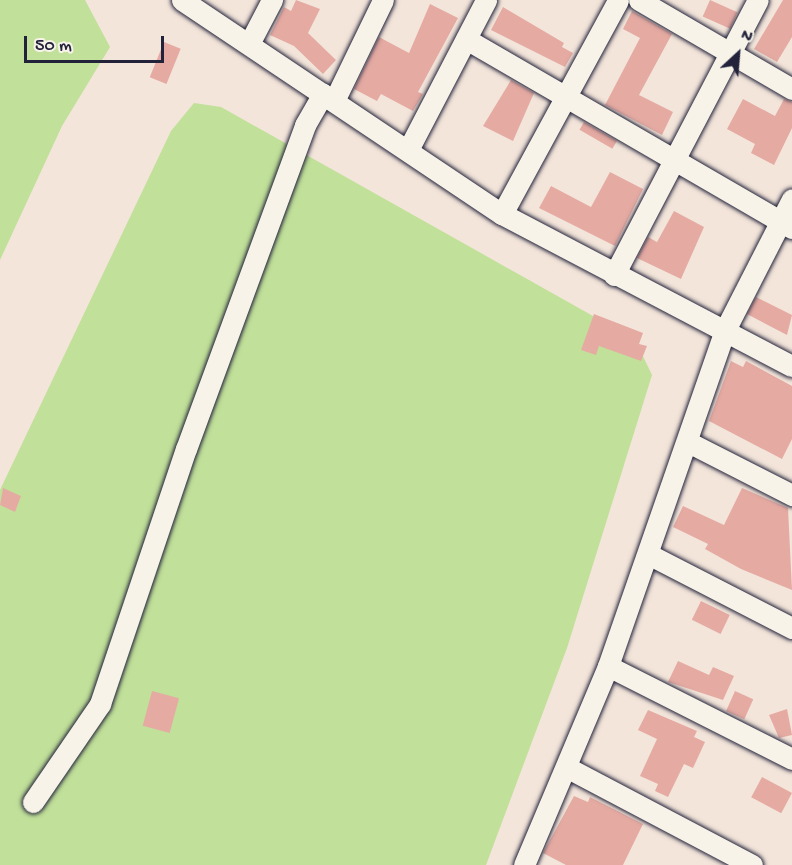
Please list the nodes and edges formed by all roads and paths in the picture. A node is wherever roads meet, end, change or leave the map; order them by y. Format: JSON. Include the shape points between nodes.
{"nodes":[{"id":1,"x":182,"y":0,"type":"edge"},
{"id":2,"x":272,"y":0,"type":"edge"},
{"id":3,"x":383,"y":0,"type":"edge"},
{"id":4,"x":486,"y":0,"type":"edge"},
{"id":5,"x":618,"y":0,"type":"edge"},
{"id":6,"x":639,"y":0,"type":"edge"},
{"id":7,"x":758,"y":0,"type":"edge"},
{"id":8,"x":466,"y":39,"type":"junction"},
{"id":9,"x":249,"y":44,"type":"junction"},
{"id":10,"x":732,"y":52,"type":"junction"},
{"id":11,"x":792,"y":89,"type":"edge"},
{"id":12,"x":566,"y":94,"type":"junction"},
{"id":13,"x":329,"y":97,"type":"junction"},
{"id":14,"x":408,"y":150,"type":"junction"},
{"id":15,"x":677,"y":160,"type":"junction"},
{"id":16,"x":792,"y":199,"type":"edge"},
{"id":17,"x":502,"y":214,"type":"junction"},
{"id":18,"x":786,"y":224,"type":"edge"},
{"id":19,"x":614,"y":275,"type":"junction"},
{"id":20,"x":724,"y":332,"type":"junction"},
{"id":21,"x":792,"y":366,"type":"edge"},
{"id":22,"x":688,"y":442,"type":"junction"},
{"id":23,"x":792,"y":495,"type":"edge"},
{"id":24,"x":648,"y":554,"type":"junction"},
{"id":25,"x":792,"y":628,"type":"edge"},
{"id":26,"x":608,"y":666,"type":"junction"},
{"id":27,"x":792,"y":759,"type":"edge"},
{"id":28,"x":568,"y":768,"type":"junction"},
{"id":29,"x":33,"y":802,"type":"dead end"},
{"id":30,"x":524,"y":865,"type":"edge"},
{"id":31,"x":752,"y":865,"type":"edge"}],
"edges":[{"from":1,"to":9,"type":"street"},
{"from":2,"to":9,"type":"street"},
{"from":3,"to":13,"type":"street"},
{"from":4,"to":8,"type":"street"},
{"from":5,"to":12,"type":"street"},
{"from":6,"to":10,"type":"street"},
{"from":7,"to":10,"type":"street"},
{"from":8,"to":12,"type":"street"},
{"from":8,"to":14,"type":"street"},
{"from":9,"to":13,"type":"street"},
{"from":10,"to":11,"type":"street"},
{"from":10,"to":15,"type":"street"},
{"from":12,"to":15,"type":"street"},
{"from":12,"to":17,"type":"street"},
{"from":13,"to":14,"type":"street"},
{"from":13,"to":29,"type":"street","via":[[305,125],[186,449],[100,704]]},
{"from":14,"to":17,"type":"street"},
{"from":15,"to":18,"type":"street"},
{"from":15,"to":19,"type":"street"},
{"from":16,"to":18,"type":"street"},
{"from":17,"to":19,"type":"street"},
{"from":18,"to":20,"type":"street"},
{"from":19,"to":20,"type":"street"},
{"from":20,"to":21,"type":"street"},
{"from":20,"to":22,"type":"street"},
{"from":22,"to":23,"type":"street"},
{"from":22,"to":24,"type":"street"},
{"from":24,"to":25,"type":"street"},
{"from":24,"to":26,"type":"street"},
{"from":26,"to":27,"type":"street"},
{"from":26,"to":28,"type":"street"},
{"from":28,"to":30,"type":"street"},
{"from":28,"to":31,"type":"street"}]}
